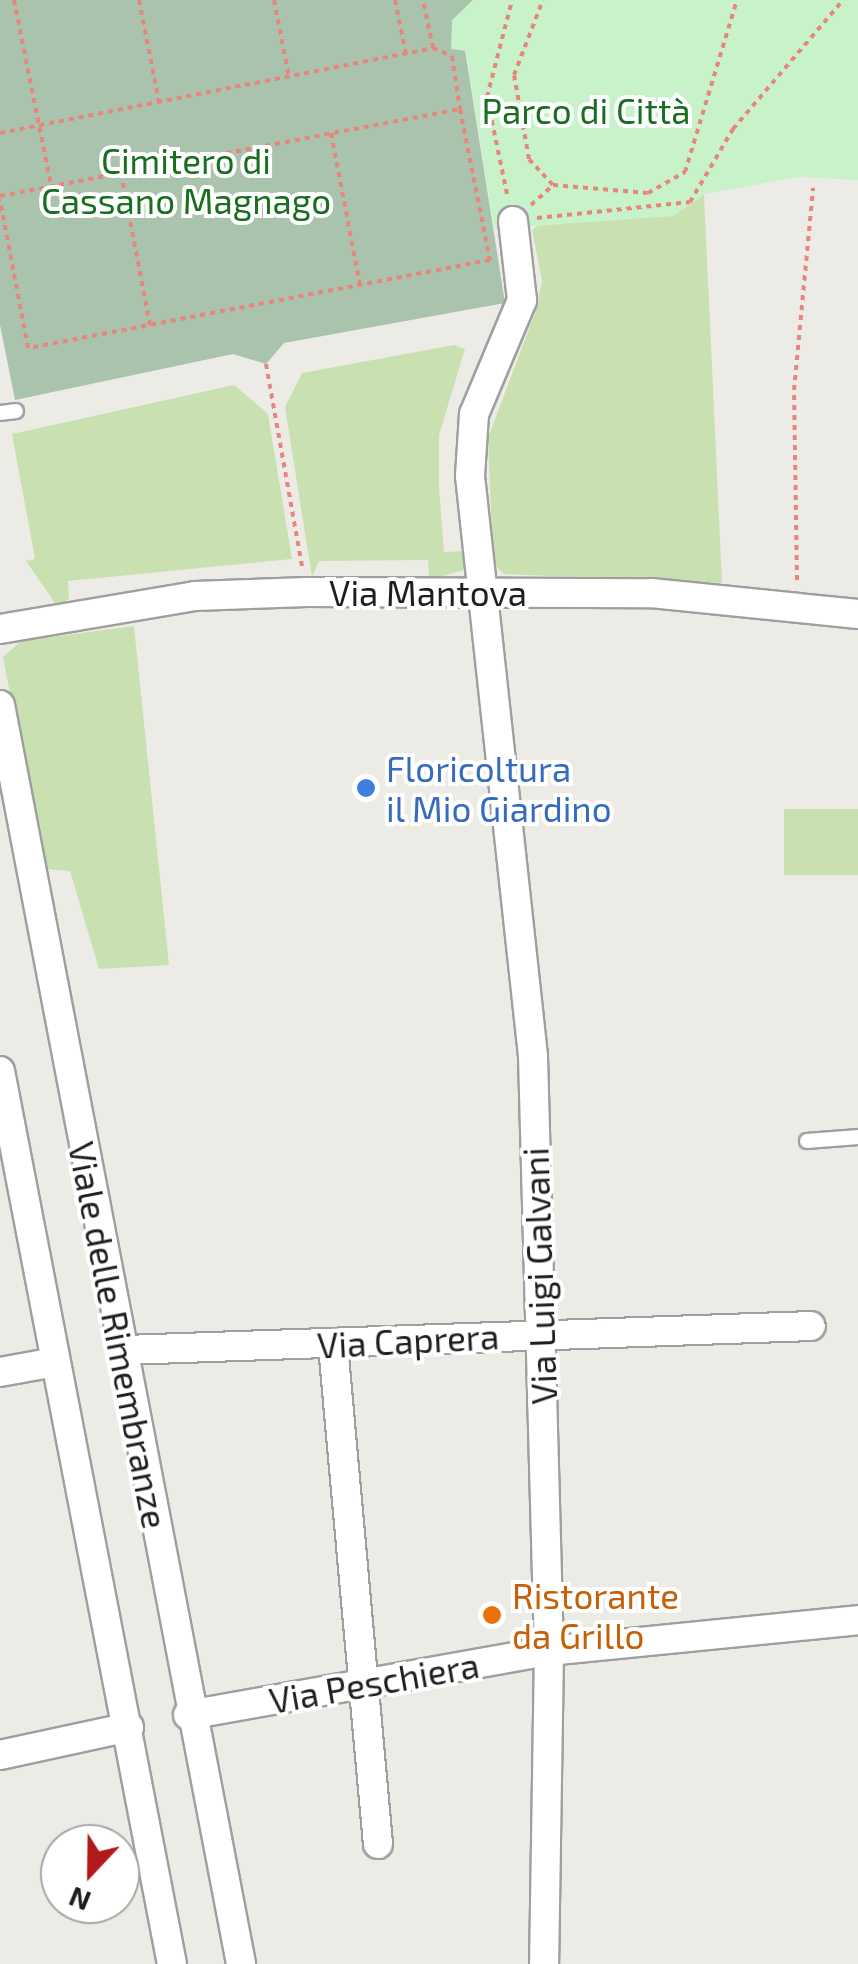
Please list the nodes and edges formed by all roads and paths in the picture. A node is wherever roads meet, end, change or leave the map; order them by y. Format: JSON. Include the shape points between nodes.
{"nodes":[{"id":1,"x":14,"y":0,"type":"edge"},
{"id":2,"x":139,"y":0,"type":"edge"},
{"id":3,"x":274,"y":0,"type":"edge"},
{"id":4,"x":395,"y":0,"type":"edge"},
{"id":5,"x":425,"y":0,"type":"edge"},
{"id":6,"x":512,"y":0,"type":"edge"},
{"id":7,"x":543,"y":0,"type":"edge"},
{"id":8,"x":736,"y":0,"type":"edge"},
{"id":9,"x":842,"y":0,"type":"edge"},
{"id":10,"x":433,"y":48,"type":"junction"},
{"id":11,"x":406,"y":54,"type":"junction"},
{"id":12,"x":289,"y":76,"type":"junction"},
{"id":13,"x":159,"y":102,"type":"junction"},
{"id":14,"x":460,"y":109,"type":"junction"},
{"id":15,"x":39,"y":126,"type":"junction"},
{"id":16,"x":0,"y":133,"type":"edge"},
{"id":17,"x":331,"y":133,"type":"junction"},
{"id":18,"x":121,"y":173,"type":"junction"},
{"id":19,"x":553,"y":185,"type":"junction"},
{"id":20,"x":51,"y":186,"type":"junction"},
{"id":21,"x":813,"y":188,"type":"dead end"},
{"id":22,"x":0,"y":198,"type":"edge"},
{"id":23,"x":513,"y":222,"type":"junction"},
{"id":24,"x":360,"y":285,"type":"junction"},
{"id":25,"x":150,"y":325,"type":"junction"},
{"id":26,"x":266,"y":364,"type":"dead end"},
{"id":27,"x":16,"y":411,"type":"dead end"},
{"id":28,"x":0,"y":413,"type":"edge"},
{"id":29,"x":484,"y":591,"type":"junction"},
{"id":30,"x":306,"y":592,"type":"junction"},
{"id":31,"x":798,"y":610,"type":"junction"},
{"id":32,"x":858,"y":614,"type":"edge"},
{"id":33,"x":0,"y":629,"type":"edge"},
{"id":34,"x":0,"y":705,"type":"edge"},
{"id":35,"x":0,"y":1071,"type":"edge"},
{"id":36,"x":858,"y":1137,"type":"edge"},
{"id":37,"x":807,"y":1141,"type":"dead end"},
{"id":38,"x":811,"y":1326,"type":"dead end"},
{"id":39,"x":541,"y":1334,"type":"junction"},
{"id":40,"x":332,"y":1346,"type":"junction"},
{"id":41,"x":125,"y":1350,"type":"junction"},
{"id":42,"x":55,"y":1362,"type":"junction"},
{"id":43,"x":0,"y":1372,"type":"edge"},
{"id":44,"x":858,"y":1620,"type":"edge"},
{"id":45,"x":549,"y":1652,"type":"junction"},
{"id":46,"x":364,"y":1682,"type":"junction"},
{"id":47,"x":188,"y":1715,"type":"junction"},
{"id":48,"x":129,"y":1727,"type":"junction"},
{"id":49,"x":0,"y":1755,"type":"edge"},
{"id":50,"x":378,"y":1844,"type":"dead end"},
{"id":51,"x":172,"y":1964,"type":"edge"},
{"id":52,"x":241,"y":1964,"type":"edge"},
{"id":53,"x":544,"y":1964,"type":"edge"}],
"edges":[{"from":1,"to":15,"type":"path"},
{"from":2,"to":13,"type":"path"},
{"from":3,"to":12,"type":"path"},
{"from":4,"to":11,"type":"path"},
{"from":5,"to":10,"type":"path"},
{"from":6,"to":23,"type":"path","via":[[487,97]]},
{"from":7,"to":19,"type":"path","via":[[514,75],[529,159]]},
{"from":8,"to":19,"type":"path","via":[[685,172],[648,193]]},
{"from":9,"to":23,"type":"path","via":[[733,128],[690,202]]},
{"from":10,"to":11,"type":"path"},
{"from":10,"to":14,"type":"path","via":[[452,56]]},
{"from":11,"to":12,"type":"path"},
{"from":12,"to":13,"type":"path"},
{"from":13,"to":15,"type":"path"},
{"from":14,"to":17,"type":"path"},
{"from":14,"to":24,"type":"path","via":[[490,260]]},
{"from":15,"to":16,"type":"path"},
{"from":15,"to":20,"type":"path"},
{"from":17,"to":18,"type":"path"},
{"from":17,"to":24,"type":"path"},
{"from":18,"to":20,"type":"path"},
{"from":18,"to":25,"type":"path"},
{"from":19,"to":23,"type":"path"},
{"from":20,"to":22,"type":"path"},
{"from":21,"to":31,"type":"path","via":[[794,390]]},
{"from":22,"to":25,"type":"path","via":[[28,348]]},
{"from":23,"to":29,"type":"street","name":"Via Luigi Galvani","via":[[522,300],[474,414],[469,452]]},
{"from":24,"to":25,"type":"path"},
{"from":26,"to":30,"type":"path"},
{"from":27,"to":28,"type":"lane"},
{"from":29,"to":30,"type":"street","name":"Via Mantova"},
{"from":29,"to":31,"type":"street","name":"Via Mantova","via":[[651,594]]},
{"from":29,"to":39,"type":"street","name":"Via Luigi Galvani","via":[[533,1056]]},
{"from":30,"to":33,"type":"street","name":"Via Mantova","via":[[196,596]]},
{"from":31,"to":32,"type":"street","name":"Via Mantova"},
{"from":34,"to":41,"type":"street","name":"Viale delle Rimembranze"},
{"from":35,"to":42,"type":"street","name":"Viale delle Rimembranze"},
{"from":36,"to":37,"type":"lane"},
{"from":38,"to":39,"type":"street","name":"Via Caprera"},
{"from":39,"to":40,"type":"street","name":"Via Caprera"},
{"from":39,"to":45,"type":"street","name":"Via Luigi Galvani"},
{"from":40,"to":41,"type":"street","name":"Via Caprera"},
{"from":40,"to":46,"type":"street"},
{"from":41,"to":47,"type":"street","name":"Viale delle Rimembranze"},
{"from":42,"to":43,"type":"street"},
{"from":42,"to":48,"type":"street","name":"Viale delle Rimembranze"},
{"from":44,"to":45,"type":"street","name":"Via Peschiera"},
{"from":45,"to":46,"type":"street","name":"Via Peschiera"},
{"from":45,"to":53,"type":"street","name":"Via Luigi Galvani"},
{"from":46,"to":47,"type":"street","name":"Via Peschiera"},
{"from":46,"to":50,"type":"street"},
{"from":47,"to":52,"type":"street","name":"Viale delle Rimembranze"},
{"from":48,"to":49,"type":"street"},
{"from":48,"to":51,"type":"street","name":"Viale delle Rimembranze"}]}
